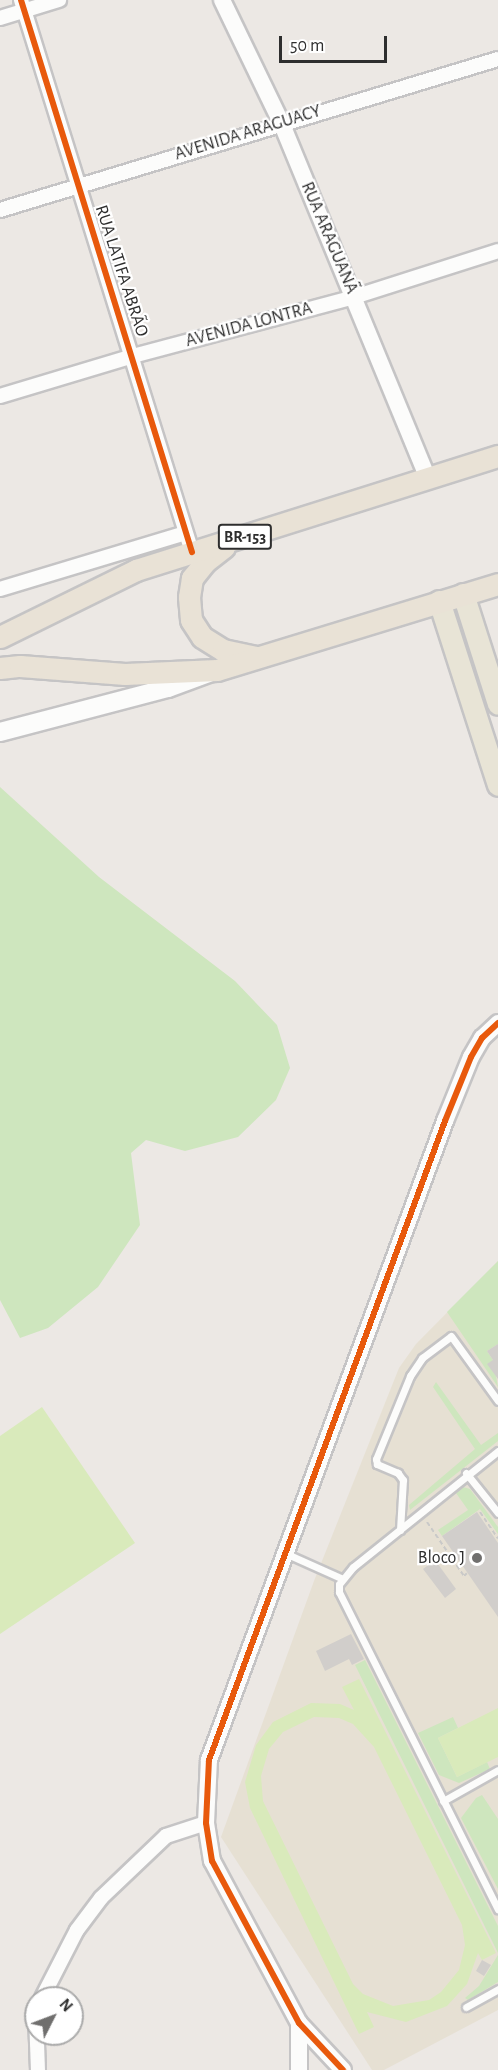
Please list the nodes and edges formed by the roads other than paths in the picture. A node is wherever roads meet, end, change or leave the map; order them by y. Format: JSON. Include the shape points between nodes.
{"nodes":[{"id":1,"x":59,"y":0,"type":"edge"},
{"id":2,"x":222,"y":0,"type":"edge"},
{"id":3,"x":23,"y":5,"type":"edge"},
{"id":4,"x":0,"y":18,"type":"edge"},
{"id":5,"x":498,"y":59,"type":"edge"},
{"id":6,"x":281,"y":122,"type":"junction"},
{"id":7,"x":77,"y":185,"type":"junction"},
{"id":8,"x":0,"y":210,"type":"edge"},
{"id":9,"x":498,"y":251,"type":"edge"},
{"id":10,"x":354,"y":297,"type":"junction"},
{"id":11,"x":133,"y":356,"type":"junction"},
{"id":12,"x":0,"y":396,"type":"edge"},
{"id":13,"x":498,"y":456,"type":"edge"},
{"id":14,"x":428,"y":479,"type":"junction"},
{"id":15,"x":231,"y":541,"type":"junction"},
{"id":16,"x":188,"y":542,"type":"junction"},
{"id":17,"x":498,"y":584,"type":"edge"},
{"id":18,"x":0,"y":589,"type":"edge"},
{"id":19,"x":463,"y":594,"type":"junction"},
{"id":20,"x":439,"y":601,"type":"junction"},
{"id":21,"x":0,"y":637,"type":"edge"},
{"id":22,"x":258,"y":657,"type":"junction"},
{"id":23,"x":0,"y":668,"type":"edge"},
{"id":24,"x":217,"y":670,"type":"junction"},
{"id":25,"x":498,"y":704,"type":"edge"},
{"id":26,"x":0,"y":732,"type":"edge"},
{"id":27,"x":498,"y":785,"type":"edge"},
{"id":28,"x":498,"y":1023,"type":"edge"},
{"id":29,"x":498,"y":1401,"type":"edge"},
{"id":30,"x":498,"y":1451,"type":"edge"},
{"id":31,"x":466,"y":1473,"type":"junction"},
{"id":32,"x":498,"y":1513,"type":"edge"},
{"id":33,"x":400,"y":1530,"type":"junction"},
{"id":34,"x":285,"y":1553,"type":"junction"},
{"id":35,"x":341,"y":1578,"type":"junction"},
{"id":36,"x":498,"y":1770,"type":"edge"},
{"id":37,"x":443,"y":1801,"type":"junction"},
{"id":38,"x":206,"y":1823,"type":"junction"},
{"id":39,"x":498,"y":1910,"type":"edge"},
{"id":40,"x":48,"y":1986,"type":"edge"},
{"id":41,"x":498,"y":1989,"type":"edge"},
{"id":42,"x":466,"y":2007,"type":"dead end"},
{"id":43,"x":299,"y":2023,"type":"junction"},
{"id":44,"x":37,"y":2046,"type":"edge"},
{"id":45,"x":38,"y":2070,"type":"edge"},
{"id":46,"x":300,"y":2070,"type":"edge"},
{"id":47,"x":343,"y":2070,"type":"edge"}],
"edges":[{"from":1,"to":3,"type":"street"},
{"from":2,"to":6,"type":"street","name":"RUA ARAGUANÃ"},
{"from":3,"to":4,"type":"street"},
{"from":3,"to":7,"type":"street","name":"RUA LATIFA ABRÃO"},
{"from":5,"to":6,"type":"street","name":"AVENIDA ARAGUACY"},
{"from":6,"to":7,"type":"street","name":"AVENIDA ARAGUACY"},
{"from":6,"to":10,"type":"street","name":"RUA ARAGUANÃ"},
{"from":7,"to":8,"type":"street","name":"AVENIDA ARAGUACY"},
{"from":7,"to":11,"type":"street","name":"RUA LATIFA ABRÃO"},
{"from":9,"to":10,"type":"street","name":"AVENIDA LONTRA"},
{"from":10,"to":11,"type":"street","name":"AVENIDA LONTRA"},
{"from":10,"to":14,"type":"street","name":"RUA ARAGUANÃ"},
{"from":11,"to":12,"type":"street","name":"AVENIDA LONTRA"},
{"from":11,"to":16,"type":"street","name":"RUA LATIFA ABRÃO"},
{"from":13,"to":14,"type":"highway","number":"BR-153"},
{"from":14,"to":15,"type":"highway","number":"BR-153"},
{"from":15,"to":16,"type":"highway","number":"BR-153"},
{"from":15,"to":22,"type":"highway","via":[[205,561],[192,578],[191,620],[202,637],[223,650]]},
{"from":16,"to":18,"type":"street"},
{"from":16,"to":21,"type":"highway","number":"BR-153"},
{"from":17,"to":19,"type":"highway"},
{"from":19,"to":20,"type":"highway"},
{"from":19,"to":25,"type":"main road"},
{"from":20,"to":22,"type":"highway"},
{"from":20,"to":27,"type":"main road"},
{"from":22,"to":24,"type":"highway"},
{"from":23,"to":24,"type":"highway","via":[[136,674]]},
{"from":24,"to":26,"type":"main road","via":[[168,688]]},
{"from":28,"to":34,"type":"street","via":[[476,1047],[453,1100]]},
{"from":29,"to":33,"type":"lane","via":[[451,1336],[422,1358],[410,1376],[376,1459],[377,1464],[398,1473],[402,1480]]},
{"from":30,"to":31,"type":"lane"},
{"from":31,"to":32,"type":"lane"},
{"from":31,"to":33,"type":"lane"},
{"from":33,"to":35,"type":"lane"},
{"from":34,"to":35,"type":"lane"},
{"from":34,"to":38,"type":"street","via":[[209,1760]]},
{"from":35,"to":37,"type":"lane","via":[[339,1592]]},
{"from":36,"to":37,"type":"lane"},
{"from":37,"to":39,"type":"lane"},
{"from":38,"to":40,"type":"street","via":[[166,1836],[101,1898],[76,1930]]},
{"from":38,"to":43,"type":"street","via":[[212,1861],[228,1897]]},
{"from":41,"to":42,"type":"lane"},
{"from":43,"to":46,"type":"street"},
{"from":43,"to":47,"type":"street"},
{"from":44,"to":45,"type":"street"}]}
